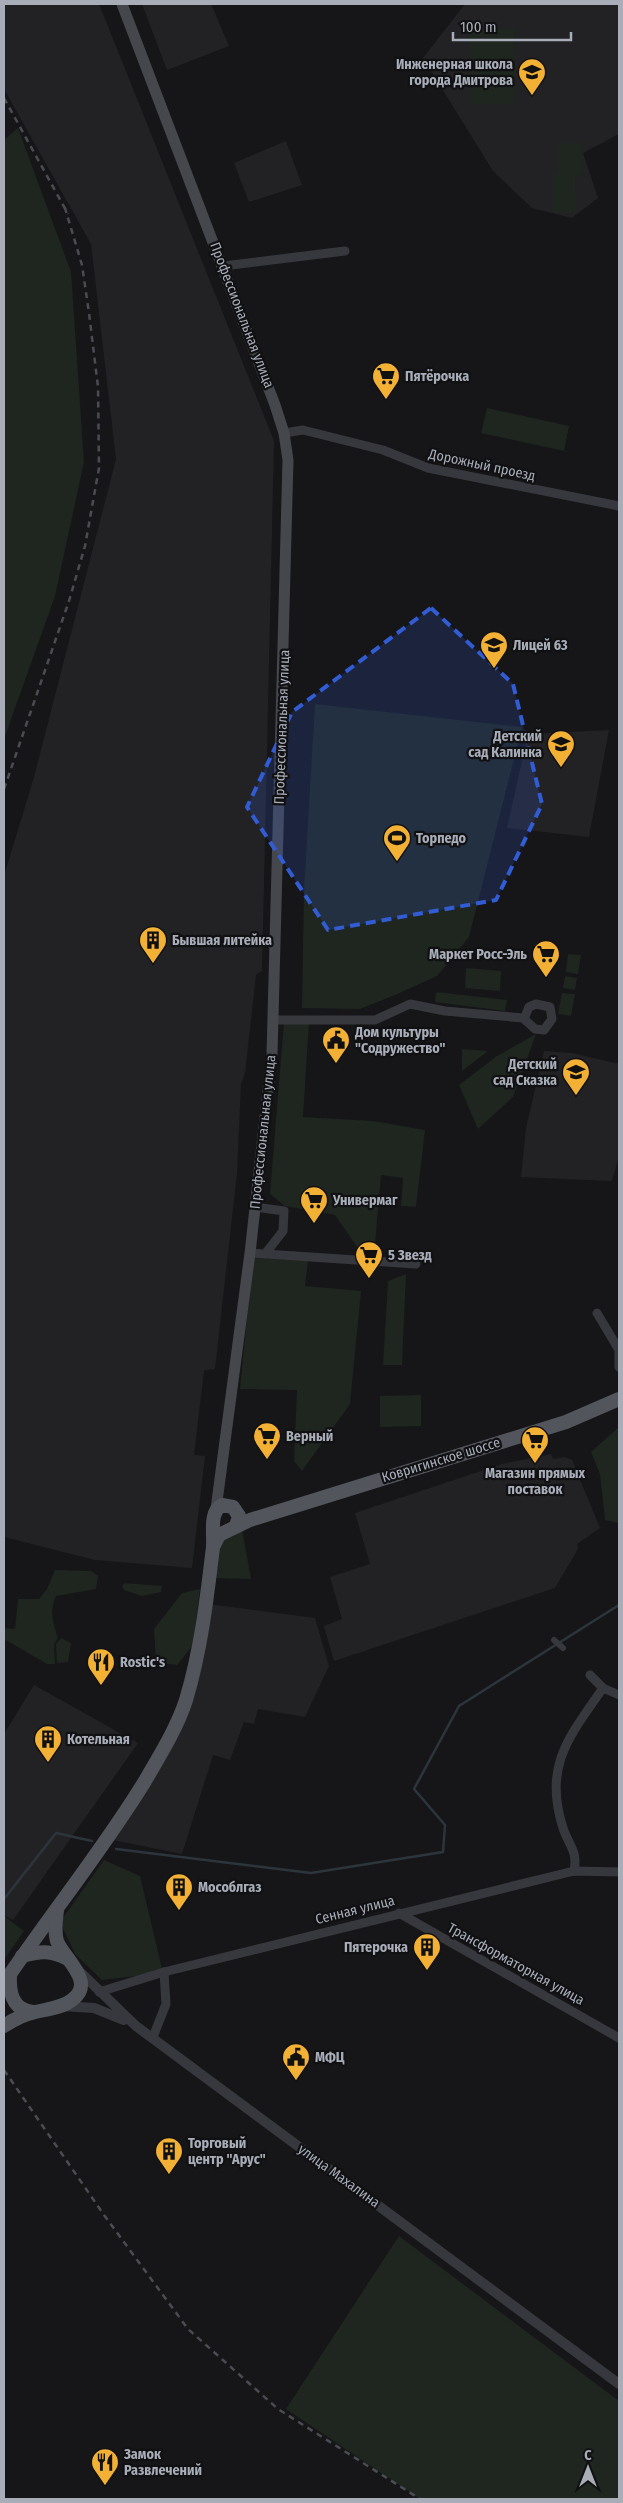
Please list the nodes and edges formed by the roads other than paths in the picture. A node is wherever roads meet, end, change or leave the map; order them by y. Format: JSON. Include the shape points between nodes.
{"nodes":[{"id":1,"x":122,"y":4,"type":"edge"},
{"id":2,"x":345,"y":251,"type":"dead end"},
{"id":3,"x":223,"y":266,"type":"junction"},
{"id":4,"x":284,"y":433,"type":"junction"},
{"id":5,"x":619,"y":506,"type":"edge"},
{"id":6,"x":524,"y":1019,"type":"dead end"},
{"id":7,"x":273,"y":1020,"type":"junction"},
{"id":8,"x":256,"y":1207,"type":"junction"},
{"id":9,"x":250,"y":1253,"type":"junction"},
{"id":10,"x":265,"y":1254,"type":"junction"},
{"id":11,"x":416,"y":1264,"type":"dead end"},
{"id":12,"x":597,"y":1313,"type":"dead end"},
{"id":13,"x":619,"y":1367,"type":"edge"},
{"id":14,"x":619,"y":1399,"type":"edge"},
{"id":15,"x":227,"y":1518,"type":"junction"},
{"id":16,"x":554,"y":1640,"type":"dead end"},
{"id":17,"x":563,"y":1648,"type":"dead end"},
{"id":18,"x":590,"y":1675,"type":"dead end"},
{"id":19,"x":603,"y":1688,"type":"junction"},
{"id":20,"x":619,"y":1695,"type":"edge"},
{"id":21,"x":574,"y":1871,"type":"junction"},
{"id":22,"x":619,"y":1872,"type":"edge"},
{"id":23,"x":58,"y":1909,"type":"junction"},
{"id":24,"x":399,"y":1913,"type":"junction"},
{"id":25,"x":22,"y":1956,"type":"junction"},
{"id":26,"x":68,"y":1959,"type":"junction"},
{"id":27,"x":79,"y":1971,"type":"junction"},
{"id":28,"x":164,"y":1972,"type":"junction"},
{"id":29,"x":7,"y":1978,"type":"edge"},
{"id":30,"x":99,"y":1992,"type":"junction"},
{"id":31,"x":58,"y":2006,"type":"junction"},
{"id":32,"x":33,"y":2012,"type":"junction"},
{"id":33,"x":4,"y":2026,"type":"edge"},
{"id":34,"x":136,"y":2026,"type":"junction"},
{"id":35,"x":153,"y":2037,"type":"junction"},
{"id":36,"x":619,"y":2038,"type":"edge"},
{"id":37,"x":619,"y":2384,"type":"edge"}],
"edges":[{"from":1,"to":3,"type":"main road","name":"Профессиональная улица"},
{"from":2,"to":3,"type":"street"},
{"from":3,"to":4,"type":"main road","name":"Профессиональная улица"},
{"from":4,"to":5,"type":"street","name":"Дорожный проезд","via":[[303,430],[383,450],[428,468]]},
{"from":4,"to":7,"type":"main road","name":"Профессиональная улица","via":[[289,481]]},
{"from":6,"to":7,"type":"street","via":[[410,1004],[375,1020]]},
{"from":7,"to":8,"type":"main road","name":"Профессиональная улица"},
{"from":8,"to":9,"type":"main road","name":"Профессиональная улица"},
{"from":8,"to":10,"type":"street","via":[[284,1211],[282,1231]]},
{"from":9,"to":10,"type":"street"},
{"from":9,"to":15,"type":"main road","name":"Профессиональная улица","via":[[222,1478]]},
{"from":10,"to":11,"type":"street"},
{"from":12,"to":13,"type":"street","via":[[619,1350]]},
{"from":14,"to":15,"type":"main road","name":"Ковригинское шоссе","via":[[566,1422],[262,1516]]},
{"from":15,"to":23,"type":"main road","name":"Профессиональная улица","via":[[212,1548],[197,1657],[178,1720],[125,1813]]},
{"from":16,"to":17,"type":"street"},
{"from":18,"to":19,"type":"street"},
{"from":19,"to":20,"type":"street"},
{"from":19,"to":21,"type":"street","via":[[560,1757],[556,1776],[554,1796],[577,1858]]},
{"from":21,"to":22,"type":"street","name":"Сенная улица"},
{"from":21,"to":24,"type":"street","name":"Сенная улица"},
{"from":23,"to":25,"type":"main road","name":"Профессиональная улица"},
{"from":23,"to":26,"type":"main road","via":[[55,1924],[57,1941]]},
{"from":24,"to":28,"type":"street","name":"Сенная улица"},
{"from":24,"to":36,"type":"street","name":"Трансформаторная улица"},
{"from":25,"to":26,"type":"main road","via":[[44,1951]]},
{"from":25,"to":29,"type":"main road"},
{"from":26,"to":27,"type":"main road","name":"улица Махалина"},
{"from":27,"to":30,"type":"street","name":"улица Махалина"},
{"from":27,"to":31,"type":"main road","via":[[77,1995]]},
{"from":28,"to":30,"type":"street","name":"Сенная улица"},
{"from":28,"to":35,"type":"street","via":[[166,2004]]},
{"from":29,"to":32,"type":"main road","via":[[13,2000],[24,2010]]},
{"from":30,"to":34,"type":"street","name":"улица Махалина"},
{"from":31,"to":32,"type":"main road"},
{"from":31,"to":34,"type":"street","via":[[94,2008]]},
{"from":32,"to":33,"type":"main road"},
{"from":34,"to":35,"type":"street","name":"улица Махалина"},
{"from":35,"to":37,"type":"street","name":"улица Махалина"}]}
